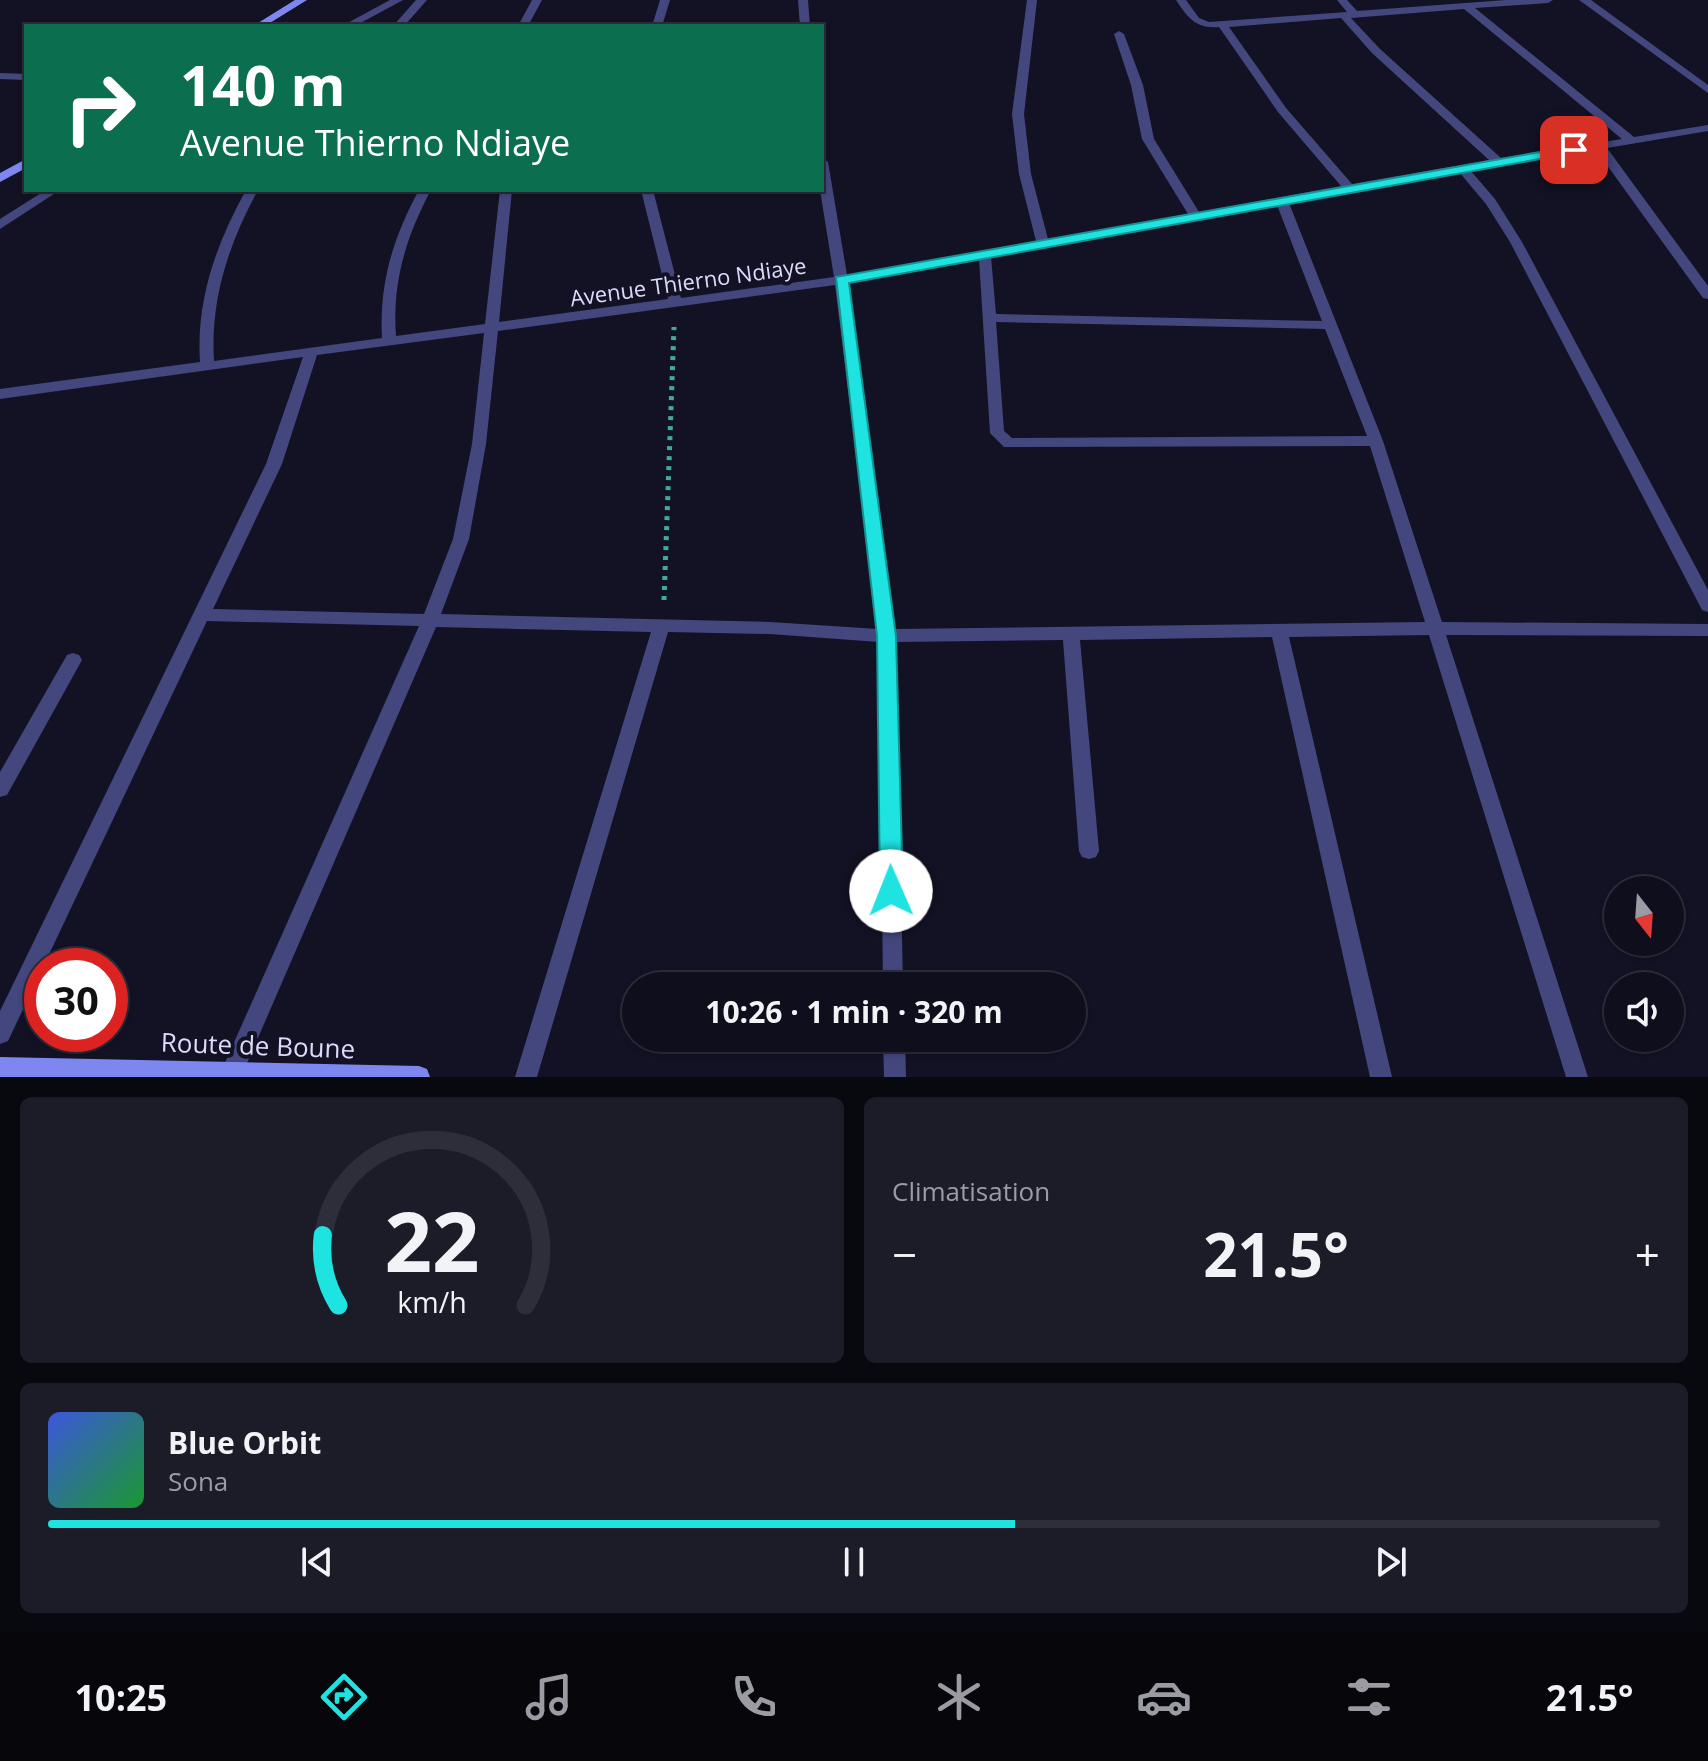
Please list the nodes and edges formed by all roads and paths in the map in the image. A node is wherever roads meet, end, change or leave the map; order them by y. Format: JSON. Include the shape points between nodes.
{"nodes":[{"id":1,"x":302,"y":0,"type":"edge"},
{"id":2,"x":398,"y":0,"type":"edge"},
{"id":3,"x":422,"y":0,"type":"edge"},
{"id":4,"x":537,"y":0,"type":"edge"},
{"id":5,"x":665,"y":0,"type":"edge"},
{"id":6,"x":803,"y":0,"type":"edge"},
{"id":7,"x":1032,"y":0,"type":"edge"},
{"id":8,"x":1181,"y":0,"type":"edge"},
{"id":9,"x":1342,"y":0,"type":"edge"},
{"id":10,"x":1548,"y":0,"type":"edge"},
{"id":11,"x":1584,"y":0,"type":"edge"},
{"id":12,"x":1488,"y":2,"type":"edge"},
{"id":13,"x":1467,"y":7,"type":"junction"},
{"id":14,"x":1350,"y":16,"type":"junction"},
{"id":15,"x":261,"y":24,"type":"edge"},
{"id":16,"x":351,"y":24,"type":"edge"},
{"id":17,"x":400,"y":24,"type":"edge"},
{"id":18,"x":524,"y":24,"type":"edge"},
{"id":19,"x":658,"y":24,"type":"edge"},
{"id":20,"x":805,"y":24,"type":"edge"},
{"id":21,"x":1222,"y":24,"type":"junction"},
{"id":22,"x":1119,"y":34,"type":"dead end"},
{"id":23,"x":0,"y":76,"type":"edge"},
{"id":24,"x":24,"y":77,"type":"edge"},
{"id":25,"x":1708,"y":90,"type":"edge"},
{"id":26,"x":1701,"y":129,"type":"edge"},
{"id":27,"x":1632,"y":141,"type":"junction"},
{"id":28,"x":1708,"y":141,"type":"edge"},
{"id":29,"x":1599,"y":145,"type":"junction"},
{"id":30,"x":1499,"y":163,"type":"junction"},
{"id":31,"x":24,"y":164,"type":"edge"},
{"id":32,"x":1462,"y":168,"type":"junction"},
{"id":33,"x":824,"y":174,"type":"edge"},
{"id":34,"x":0,"y":178,"type":"edge"},
{"id":35,"x":1350,"y":189,"type":"junction"},
{"id":36,"x":51,"y":192,"type":"edge"},
{"id":37,"x":251,"y":192,"type":"edge"},
{"id":38,"x":424,"y":192,"type":"edge"},
{"id":39,"x":506,"y":192,"type":"edge"},
{"id":40,"x":648,"y":192,"type":"edge"},
{"id":41,"x":1282,"y":201,"type":"junction"},
{"id":42,"x":1196,"y":217,"type":"junction"},
{"id":43,"x":0,"y":225,"type":"edge"},
{"id":44,"x":1043,"y":245,"type":"junction"},
{"id":45,"x":985,"y":257,"type":"junction"},
{"id":46,"x":841,"y":280,"type":"junction"},
{"id":47,"x":1708,"y":295,"type":"edge"},
{"id":48,"x":675,"y":302,"type":"junction"},
{"id":49,"x":989,"y":318,"type":"junction"},
{"id":50,"x":1332,"y":325,"type":"junction"},
{"id":51,"x":491,"y":330,"type":"junction"},
{"id":52,"x":389,"y":343,"type":"junction"},
{"id":53,"x":311,"y":353,"type":"junction"},
{"id":54,"x":207,"y":367,"type":"junction"},
{"id":55,"x":0,"y":394,"type":"edge"},
{"id":56,"x":1376,"y":441,"type":"junction"},
{"id":57,"x":1708,"y":606,"type":"edge"},
{"id":58,"x":202,"y":615,"type":"junction"},
{"id":59,"x":430,"y":620,"type":"junction"},
{"id":60,"x":662,"y":625,"type":"junction"},
{"id":61,"x":1436,"y":628,"type":"junction"},
{"id":62,"x":1708,"y":630,"type":"edge"},
{"id":63,"x":1279,"y":631,"type":"junction"},
{"id":64,"x":1071,"y":634,"type":"junction"},
{"id":65,"x":887,"y":636,"type":"junction"},
{"id":66,"x":73,"y":660,"type":"dead end"},
{"id":67,"x":0,"y":789,"type":"edge"},
{"id":68,"x":1089,"y":851,"type":"dead end"},
{"id":69,"x":893,"y":972,"type":"edge"},
{"id":70,"x":0,"y":1034,"type":"edge"},
{"id":71,"x":894,"y":1052,"type":"edge"},
{"id":72,"x":0,"y":1068,"type":"edge"},
{"id":73,"x":142,"y":1073,"type":"edge"},
{"id":74,"x":232,"y":1073,"type":"junction"},
{"id":75,"x":419,"y":1077,"type":"edge"},
{"id":76,"x":526,"y":1077,"type":"edge"},
{"id":77,"x":895,"y":1077,"type":"edge"},
{"id":78,"x":1381,"y":1077,"type":"edge"},
{"id":79,"x":1577,"y":1077,"type":"edge"}],
"edges":[{"from":1,"to":15,"type":"street"},
{"from":2,"to":16,"type":"street"},
{"from":3,"to":17,"type":"street"},
{"from":4,"to":18,"type":"street"},
{"from":5,"to":19,"type":"street"},
{"from":6,"to":20,"type":"street"},
{"from":7,"to":44,"type":"street","via":[[1018,114],[1025,174]]},
{"from":8,"to":21,"type":"street","via":[[1199,24]]},
{"from":9,"to":14,"type":"street"},
{"from":10,"to":12,"type":"street"},
{"from":11,"to":25,"type":"street"},
{"from":12,"to":13,"type":"street"},
{"from":13,"to":14,"type":"street"},
{"from":13,"to":27,"type":"street"},
{"from":14,"to":21,"type":"street"},
{"from":14,"to":30,"type":"street","via":[[1376,51]]},
{"from":21,"to":35,"type":"street","via":[[1282,110]]},
{"from":22,"to":42,"type":"street","via":[[1148,139]]},
{"from":23,"to":24,"type":"street"},
{"from":26,"to":27,"type":"street","name":"Avenue Thierno Ndiaye"},
{"from":26,"to":28,"type":"street"},
{"from":27,"to":29,"type":"street","name":"Avenue Thierno Ndiaye"},
{"from":29,"to":30,"type":"street","name":"Avenue Thierno Ndiaye"},
{"from":29,"to":47,"type":"street"},
{"from":30,"to":32,"type":"street","name":"Avenue Thierno Ndiaye"},
{"from":31,"to":34,"type":"street"},
{"from":32,"to":35,"type":"street","name":"Avenue Thierno Ndiaye"},
{"from":32,"to":57,"type":"street","via":[[1516,242]]},
{"from":33,"to":46,"type":"street"},
{"from":35,"to":41,"type":"street","name":"Avenue Thierno Ndiaye"},
{"from":36,"to":43,"type":"street"},
{"from":37,"to":54,"type":"street","via":[[224,243],[216,273],[203,332]]},
{"from":38,"to":52,"type":"street","via":[[392,264],[386,301]]},
{"from":39,"to":51,"type":"street"},
{"from":40,"to":48,"type":"street"},
{"from":41,"to":42,"type":"street","name":"Avenue Thierno Ndiaye"},
{"from":41,"to":50,"type":"street"},
{"from":42,"to":44,"type":"street","name":"Avenue Thierno Ndiaye"},
{"from":44,"to":45,"type":"street","name":"Avenue Thierno Ndiaye"},
{"from":45,"to":46,"type":"street","name":"Avenue Thierno Ndiaye"},
{"from":45,"to":49,"type":"street"},
{"from":46,"to":48,"type":"street","name":"Avenue Thierno Ndiaye"},
{"from":46,"to":65,"type":"street"},
{"from":48,"to":51,"type":"street","name":"Avenue Thierno Ndiaye"},
{"from":48,"to":60,"type":"path"},
{"from":49,"to":50,"type":"street"},
{"from":49,"to":56,"type":"street","via":[[997,433],[1009,443]]},
{"from":50,"to":56,"type":"street"},
{"from":51,"to":52,"type":"street","name":"Avenue Thierno Ndiaye"},
{"from":51,"to":59,"type":"street","via":[[479,444],[461,539]]},
{"from":52,"to":53,"type":"street","name":"Avenue Thierno Ndiaye"},
{"from":53,"to":54,"type":"street","name":"Avenue Thierno Ndiaye"},
{"from":53,"to":58,"type":"street","via":[[274,464]]},
{"from":54,"to":55,"type":"street","name":"Avenue Thierno Ndiaye"},
{"from":56,"to":61,"type":"street"},
{"from":58,"to":59,"type":"street"},
{"from":58,"to":70,"type":"street"},
{"from":59,"to":60,"type":"street"},
{"from":59,"to":74,"type":"street"},
{"from":60,"to":65,"type":"street"},
{"from":60,"to":76,"type":"street"},
{"from":61,"to":62,"type":"street"},
{"from":61,"to":63,"type":"street"},
{"from":61,"to":79,"type":"street"},
{"from":63,"to":64,"type":"street"},
{"from":63,"to":78,"type":"street"},
{"from":64,"to":65,"type":"street"},
{"from":64,"to":68,"type":"street"},
{"from":65,"to":69,"type":"street"},
{"from":66,"to":67,"type":"street"},
{"from":71,"to":77,"type":"street"},
{"from":72,"to":73,"type":"street","name":"Route de Boune"},
{"from":73,"to":74,"type":"street","name":"Route de Boune"},
{"from":74,"to":75,"type":"street","name":"Route de Boune"}]}
